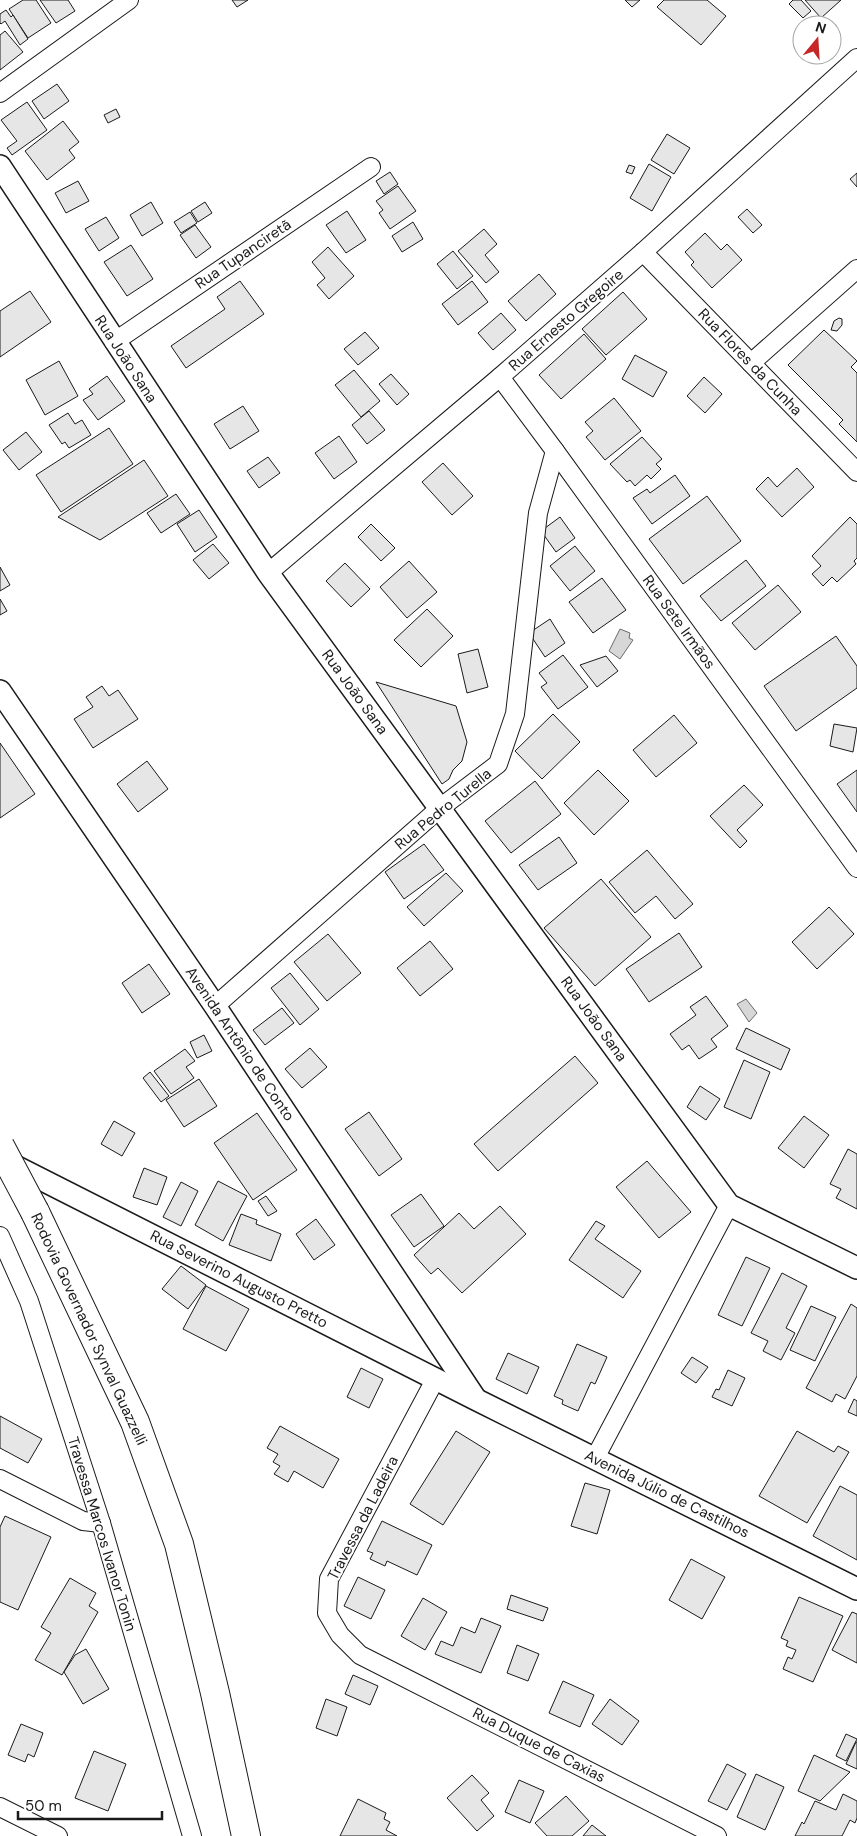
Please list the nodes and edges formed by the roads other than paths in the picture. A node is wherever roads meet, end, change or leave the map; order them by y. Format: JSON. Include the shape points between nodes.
{"nodes":[{"id":1,"x":129,"y":0,"type":"edge"},
{"id":2,"x":857,"y":58,"type":"edge"},
{"id":3,"x":0,"y":93,"type":"edge"},
{"id":4,"x":0,"y":166,"type":"edge"},
{"id":5,"x":371,"y":167,"type":"dead end"},
{"id":6,"x":643,"y":252,"type":"junction"},
{"id":7,"x":857,"y":269,"type":"edge"},
{"id":8,"x":114,"y":342,"type":"junction"},
{"id":9,"x":751,"y":363,"type":"junction"},
{"id":10,"x":500,"y":378,"type":"junction"},
{"id":11,"x":555,"y":451,"type":"junction"},
{"id":12,"x":857,"y":472,"type":"edge"},
{"id":13,"x":268,"y":573,"type":"junction"},
{"id":14,"x":0,"y":691,"type":"edge"},
{"id":15,"x":440,"y":808,"type":"junction"},
{"id":16,"x":857,"y":868,"type":"edge"},
{"id":17,"x":214,"y":1006,"type":"junction"},
{"id":18,"x":0,"y":1146,"type":"edge"},
{"id":19,"x":0,"y":1158,"type":"edge"},
{"id":20,"x":729,"y":1205,"type":"junction"},
{"id":21,"x":0,"y":1236,"type":"edge"},
{"id":22,"x":857,"y":1268,"type":"edge"},
{"id":23,"x":436,"y":1378,"type":"junction"},
{"id":24,"x":477,"y":1400,"type":"junction"},
{"id":25,"x":595,"y":1458,"type":"junction"},
{"id":26,"x":0,"y":1479,"type":"edge"},
{"id":27,"x":101,"y":1523,"type":"junction"},
{"id":28,"x":857,"y":1589,"type":"edge"},
{"id":29,"x":360,"y":1655,"type":"joint"},
{"id":30,"x":0,"y":1807,"type":"edge"},
{"id":31,"x":58,"y":1836,"type":"edge"},
{"id":32,"x":192,"y":1836,"type":"edge"},
{"id":33,"x":246,"y":1836,"type":"edge"},
{"id":34,"x":717,"y":1836,"type":"edge"}],
"edges":[{"from":1,"to":3,"type":"street"},
{"from":2,"to":6,"type":"street","name":"Rua Ernesto Gregoire"},
{"from":4,"to":8,"type":"street","name":"Rua João Sana"},
{"from":5,"to":8,"type":"street","name":"Rua Tupanciretã"},
{"from":6,"to":9,"type":"street","name":"Rua Flores da Cunha"},
{"from":6,"to":10,"type":"street","name":"Rua Ernesto Gregoire"},
{"from":7,"to":9,"type":"street"},
{"from":8,"to":13,"type":"street","name":"Rua João Sana"},
{"from":9,"to":12,"type":"street","name":"Rua Flores da Cunha"},
{"from":10,"to":11,"type":"street","name":"Rua Sete Irmãos"},
{"from":10,"to":13,"type":"street","name":"Rua Ernesto Gregoire"},
{"from":11,"to":15,"type":"street","name":"Rua Pedro Turella","via":[[538,513],[515,714],[498,764]]},
{"from":11,"to":16,"type":"street","name":"Rua Sete Irmãos"},
{"from":13,"to":15,"type":"street","name":"Rua João Sana"},
{"from":14,"to":17,"type":"street","name":"Avenida Antônio de Conto"},
{"from":15,"to":17,"type":"street","name":"Rua Pedro Turella"},
{"from":15,"to":20,"type":"street","name":"Rua João Sana"},
{"from":17,"to":24,"type":"street","name":"Avenida Antônio de Conto"},
{"from":18,"to":33,"type":"main road","name":"Rodovia Governador Synval Guazzelli","bridge":true,"via":[[135,1422],[179,1544]]},
{"from":19,"to":23,"type":"street","name":"Rua Severino Augusto Pretto"},
{"from":20,"to":22,"type":"street"},
{"from":20,"to":25,"type":"street"},
{"from":21,"to":27,"type":"street","name":"Travessa Marcos Ivanor Tonin","via":[[29,1301]]},
{"from":23,"to":24,"type":"street","name":"Rua Severino Augusto Pretto"},
{"from":23,"to":29,"type":"street","name":"Travessa da Ladeira","via":[[329,1579],[327,1613],[340,1635]]},
{"from":24,"to":25,"type":"street","name":"Avenida Júlio de Castilhos"},
{"from":25,"to":28,"type":"street","name":"Avenida Júlio de Castilhos"},
{"from":26,"to":27,"type":"street","via":[[83,1521]]},
{"from":27,"to":32,"type":"street","name":"Travessa Marcos Ivanor Tonin"},
{"from":29,"to":34,"type":"street","name":"Rua Duque de Caxias"},
{"from":30,"to":31,"type":"street"}]}
